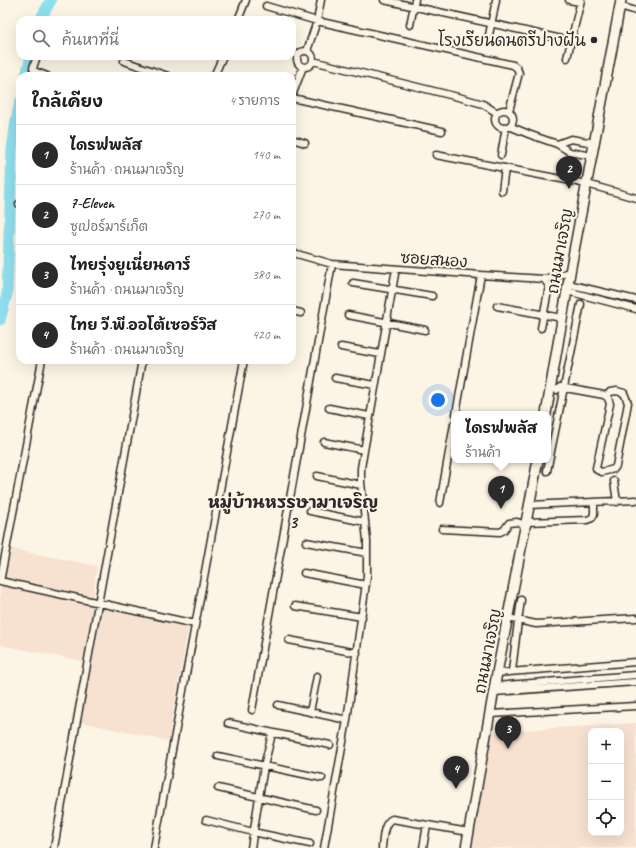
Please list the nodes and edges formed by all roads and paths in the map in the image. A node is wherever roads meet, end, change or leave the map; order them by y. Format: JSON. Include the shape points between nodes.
{"nodes":[{"id":1,"x":246,"y":0,"type":"edge"},
{"id":2,"x":321,"y":0,"type":"edge"},
{"id":3,"x":384,"y":0,"type":"edge"},
{"id":4,"x":496,"y":0,"type":"edge"},
{"id":5,"x":569,"y":0,"type":"edge"},
{"id":6,"x":580,"y":1,"type":"edge"},
{"id":7,"x":414,"y":3,"type":"edge"},
{"id":8,"x":620,"y":3,"type":"edge"},
{"id":9,"x":266,"y":6,"type":"dead end"},
{"id":10,"x":636,"y":11,"type":"edge"},
{"id":11,"x":240,"y":16,"type":"edge"},
{"id":12,"x":317,"y":21,"type":"junction"},
{"id":13,"x":491,"y":23,"type":"junction"},
{"id":14,"x":410,"y":24,"type":"dead end"},
{"id":15,"x":488,"y":40,"type":"dead end"},
{"id":16,"x":571,"y":40,"type":"junction"},
{"id":17,"x":307,"y":51,"type":"junction"},
{"id":18,"x":296,"y":55,"type":"edge"},
{"id":19,"x":567,"y":58,"type":"dead end"},
{"id":20,"x":36,"y":60,"type":"edge"},
{"id":21,"x":124,"y":60,"type":"dead end"},
{"id":22,"x":221,"y":60,"type":"edge"},
{"id":23,"x":296,"y":60,"type":"edge"},
{"id":24,"x":313,"y":61,"type":"junction"},
{"id":25,"x":303,"y":67,"type":"junction"},
{"id":26,"x":37,"y":72,"type":"edge"},
{"id":27,"x":157,"y":72,"type":"edge"},
{"id":28,"x":216,"y":72,"type":"edge"},
{"id":29,"x":296,"y":86,"type":"edge"},
{"id":30,"x":296,"y":98,"type":"edge"},
{"id":31,"x":509,"y":111,"type":"junction"},
{"id":32,"x":497,"y":113,"type":"junction"},
{"id":33,"x":508,"y":127,"type":"junction"},
{"id":34,"x":442,"y":131,"type":"dead end"},
{"id":35,"x":296,"y":140,"type":"edge"},
{"id":36,"x":305,"y":143,"type":"dead end"},
{"id":37,"x":594,"y":143,"type":"junction"},
{"id":38,"x":557,"y":144,"type":"junction"},
{"id":39,"x":436,"y":154,"type":"dead end"},
{"id":40,"x":501,"y":155,"type":"dead end"},
{"id":41,"x":592,"y":156,"type":"junction"},
{"id":42,"x":505,"y":168,"type":"junction"},
{"id":43,"x":587,"y":184,"type":"junction"},
{"id":44,"x":502,"y":191,"type":"dead end"},
{"id":45,"x":636,"y":198,"type":"edge"},
{"id":46,"x":297,"y":254,"type":"dead end"},
{"id":47,"x":332,"y":264,"type":"junction"},
{"id":48,"x":570,"y":272,"type":"junction"},
{"id":49,"x":394,"y":274,"type":"dead end"},
{"id":50,"x":481,"y":275,"type":"junction"},
{"id":51,"x":544,"y":279,"type":"junction"},
{"id":52,"x":353,"y":283,"type":"dead end"},
{"id":53,"x":568,"y":287,"type":"junction"},
{"id":54,"x":392,"y":288,"type":"junction"},
{"id":55,"x":432,"y":296,"type":"dead end"},
{"id":56,"x":636,"y":300,"type":"edge"},
{"id":57,"x":581,"y":304,"type":"dead end"},
{"id":58,"x":497,"y":306,"type":"dead end"},
{"id":59,"x":636,"y":309,"type":"edge"},
{"id":60,"x":296,"y":312,"type":"edge"},
{"id":61,"x":301,"y":313,"type":"dead end"},
{"id":62,"x":544,"y":313,"type":"junction"},
{"id":63,"x":348,"y":316,"type":"dead end"},
{"id":64,"x":562,"y":318,"type":"junction"},
{"id":65,"x":386,"y":322,"type":"junction"},
{"id":66,"x":541,"y":328,"type":"dead end"},
{"id":67,"x":425,"y":330,"type":"dead end"},
{"id":68,"x":341,"y":347,"type":"dead end"},
{"id":69,"x":380,"y":354,"type":"junction"},
{"id":70,"x":41,"y":364,"type":"edge"},
{"id":71,"x":141,"y":364,"type":"edge"},
{"id":72,"x":243,"y":364,"type":"edge"},
{"id":73,"x":335,"y":378,"type":"dead end"},
{"id":74,"x":375,"y":385,"type":"junction"},
{"id":75,"x":557,"y":386,"type":"junction"},
{"id":76,"x":607,"y":396,"type":"junction"},
{"id":77,"x":329,"y":408,"type":"dead end"},
{"id":78,"x":457,"y":411,"type":"edge"},
{"id":79,"x":547,"y":411,"type":"edge"},
{"id":80,"x":370,"y":416,"type":"junction"},
{"id":81,"x":551,"y":437,"type":"edge"},
{"id":82,"x":451,"y":441,"type":"edge"},
{"id":83,"x":324,"y":442,"type":"dead end"},
{"id":84,"x":364,"y":450,"type":"junction"},
{"id":85,"x":537,"y":463,"type":"edge"},
{"id":86,"x":548,"y":463,"type":"edge"},
{"id":87,"x":547,"y":471,"type":"dead end"},
{"id":88,"x":317,"y":476,"type":"dead end"},
{"id":89,"x":614,"y":481,"type":"dead end"},
{"id":90,"x":361,"y":485,"type":"junction"},
{"id":91,"x":636,"y":500,"type":"edge"},
{"id":92,"x":617,"y":502,"type":"junction"},
{"id":93,"x":440,"y":503,"type":"dead end"},
{"id":94,"x":594,"y":503,"type":"junction"},
{"id":95,"x":529,"y":505,"type":"junction"},
{"id":96,"x":310,"y":511,"type":"dead end"},
{"id":97,"x":365,"y":522,"type":"junction"},
{"id":98,"x":526,"y":524,"type":"junction"},
{"id":99,"x":442,"y":529,"type":"dead end"},
{"id":100,"x":306,"y":542,"type":"dead end"},
{"id":101,"x":367,"y":553,"type":"junction"},
{"id":102,"x":304,"y":573,"type":"dead end"},
{"id":103,"x":0,"y":581,"type":"edge"},
{"id":104,"x":366,"y":585,"type":"junction"},
{"id":105,"x":521,"y":600,"type":"dead end"},
{"id":106,"x":98,"y":603,"type":"junction"},
{"id":107,"x":295,"y":606,"type":"dead end"},
{"id":108,"x":362,"y":617,"type":"junction"},
{"id":109,"x":508,"y":618,"type":"junction"},
{"id":110,"x":636,"y":618,"type":"edge"},
{"id":111,"x":518,"y":621,"type":"junction"},
{"id":112,"x":195,"y":624,"type":"junction"},
{"id":113,"x":289,"y":640,"type":"dead end"},
{"id":114,"x":357,"y":653,"type":"junction"},
{"id":115,"x":636,"y":662,"type":"edge"},
{"id":116,"x":512,"y":671,"type":"junction"},
{"id":117,"x":497,"y":673,"type":"junction"},
{"id":118,"x":636,"y":675,"type":"edge"},
{"id":119,"x":317,"y":676,"type":"dead end"},
{"id":120,"x":636,"y":682,"type":"edge"},
{"id":121,"x":495,"y":689,"type":"junction"},
{"id":122,"x":278,"y":705,"type":"dead end"},
{"id":123,"x":636,"y":706,"type":"edge"},
{"id":124,"x":252,"y":710,"type":"dead end"},
{"id":125,"x":310,"y":712,"type":"junction"},
{"id":126,"x":490,"y":714,"type":"junction"},
{"id":127,"x":347,"y":720,"type":"junction"},
{"id":128,"x":228,"y":723,"type":"dead end"},
{"id":129,"x":272,"y":734,"type":"junction"},
{"id":130,"x":330,"y":746,"type":"dead end"},
{"id":131,"x":218,"y":756,"type":"dead end"},
{"id":132,"x":264,"y":766,"type":"junction"},
{"id":133,"x":322,"y":778,"type":"dead end"},
{"id":134,"x":218,"y":788,"type":"dead end"},
{"id":135,"x":259,"y":798,"type":"junction"},
{"id":136,"x":316,"y":810,"type":"dead end"},
{"id":137,"x":206,"y":820,"type":"dead end"},
{"id":138,"x":427,"y":825,"type":"junction"},
{"id":139,"x":253,"y":832,"type":"junction"},
{"id":140,"x":469,"y":832,"type":"junction"},
{"id":141,"x":310,"y":844,"type":"dead end"},
{"id":142,"x":54,"y":848,"type":"edge"},
{"id":143,"x":154,"y":848,"type":"edge"},
{"id":144,"x":251,"y":848,"type":"edge"},
{"id":145,"x":324,"y":848,"type":"edge"},
{"id":146,"x":382,"y":848,"type":"edge"},
{"id":147,"x":423,"y":848,"type":"edge"},
{"id":148,"x":466,"y":848,"type":"edge"}],
"edges":[{"from":1,"to":11,"type":"street"},
{"from":2,"to":12,"type":"street"},
{"from":3,"to":7,"type":"street"},
{"from":4,"to":13,"type":"street"},
{"from":5,"to":6,"type":"street"},
{"from":6,"to":16,"type":"street"},
{"from":7,"to":13,"type":"street"},
{"from":7,"to":14,"type":"street"},
{"from":8,"to":10,"type":"street"},
{"from":8,"to":37,"type":"main road","name":"ถนนมาเจริญ"},
{"from":9,"to":12,"type":"street"},
{"from":12,"to":17,"type":"street"},
{"from":12,"to":31,"type":"street","via":[[513,65],[518,68],[519,73]]},
{"from":13,"to":15,"type":"street"},
{"from":13,"to":16,"type":"street"},
{"from":16,"to":19,"type":"street"},
{"from":17,"to":18,"type":"street"},
{"from":17,"to":24,"type":"street","via":[[312,55]]},
{"from":20,"to":26,"type":"street","via":[[33,68]]},
{"from":21,"to":27,"type":"street"},
{"from":22,"to":28,"type":"street"},
{"from":23,"to":25,"type":"street"},
{"from":24,"to":25,"type":"street","via":[[309,66]]},
{"from":24,"to":32,"type":"street","via":[[462,98],[483,104]]},
{"from":25,"to":29,"type":"street"},
{"from":30,"to":34,"type":"street"},
{"from":31,"to":32,"type":"street"},
{"from":31,"to":33,"type":"street","via":[[513,120]]},
{"from":32,"to":33,"type":"street","via":[[496,123]]},
{"from":33,"to":38,"type":"street"},
{"from":33,"to":40,"type":"street"},
{"from":35,"to":36,"type":"street"},
{"from":37,"to":38,"type":"street","via":[[571,139]]},
{"from":37,"to":41,"type":"main road","name":"ถนนมาเจริญ"},
{"from":38,"to":41,"type":"street","via":[[570,152]]},
{"from":39,"to":42,"type":"street"},
{"from":41,"to":43,"type":"main road","name":"ถนนมาเจริญ"},
{"from":42,"to":43,"type":"street"},
{"from":42,"to":44,"type":"street"},
{"from":43,"to":45,"type":"street"},
{"from":43,"to":48,"type":"main road","name":"ถนนมาเจริญ"},
{"from":46,"to":47,"type":"street","name":"ซอยสนอง"},
{"from":47,"to":50,"type":"street","name":"ซอยสนอง"},
{"from":47,"to":124,"type":"street"},
{"from":48,"to":51,"type":"street","name":"ซอยสนอง"},
{"from":48,"to":53,"type":"main road","name":"ถนนมาเจริญ"},
{"from":49,"to":54,"type":"street"},
{"from":50,"to":51,"type":"street","name":"ซอยสนอง"},
{"from":50,"to":78,"type":"street"},
{"from":51,"to":62,"type":"street","via":[[549,286]]},
{"from":52,"to":54,"type":"street"},
{"from":53,"to":56,"type":"street"},
{"from":53,"to":59,"type":"street"},
{"from":53,"to":64,"type":"main road","name":"ถนนมาเจริญ"},
{"from":54,"to":55,"type":"street"},
{"from":54,"to":65,"type":"street"},
{"from":57,"to":75,"type":"street"},
{"from":58,"to":62,"type":"street"},
{"from":60,"to":61,"type":"street"},
{"from":62,"to":64,"type":"street"},
{"from":62,"to":66,"type":"street"},
{"from":63,"to":65,"type":"street"},
{"from":64,"to":75,"type":"main road","name":"ถนนมาเจริญ"},
{"from":65,"to":67,"type":"street"},
{"from":65,"to":69,"type":"street"},
{"from":68,"to":69,"type":"street"},
{"from":69,"to":74,"type":"street"},
{"from":70,"to":103,"type":"street"},
{"from":71,"to":106,"type":"street"},
{"from":72,"to":112,"type":"street"},
{"from":73,"to":74,"type":"street"},
{"from":74,"to":80,"type":"street"},
{"from":75,"to":76,"type":"street"},
{"from":75,"to":79,"type":"main road","name":"ถนนมาเจริญ"},
{"from":75,"to":81,"type":"street"},
{"from":76,"to":76,"type":"street","via":[[610,392],[624,393],[628,403],[616,466],[602,472],[596,468],[610,404]]},
{"from":77,"to":80,"type":"street"},
{"from":80,"to":84,"type":"street"},
{"from":82,"to":93,"type":"street"},
{"from":83,"to":84,"type":"street"},
{"from":84,"to":90,"type":"street"},
{"from":85,"to":95,"type":"main road","name":"ถนนมาเจริญ"},
{"from":86,"to":87,"type":"street"},
{"from":88,"to":90,"type":"street"},
{"from":89,"to":92,"type":"street"},
{"from":90,"to":97,"type":"street"},
{"from":91,"to":92,"type":"street"},
{"from":92,"to":94,"type":"street"},
{"from":94,"to":95,"type":"street"},
{"from":94,"to":98,"type":"street","via":[[594,514],[587,520]]},
{"from":95,"to":98,"type":"main road","name":"ถนนมาเจริญ"},
{"from":96,"to":97,"type":"street"},
{"from":97,"to":101,"type":"street"},
{"from":98,"to":99,"type":"street","via":[[509,523],[500,532]]},
{"from":98,"to":109,"type":"main road","name":"ถนนมาเจริญ"},
{"from":100,"to":101,"type":"street"},
{"from":101,"to":104,"type":"street"},
{"from":102,"to":104,"type":"street"},
{"from":103,"to":106,"type":"street"},
{"from":104,"to":108,"type":"street"},
{"from":105,"to":111,"type":"street"},
{"from":106,"to":112,"type":"street"},
{"from":106,"to":142,"type":"street"},
{"from":107,"to":108,"type":"street"},
{"from":108,"to":114,"type":"street"},
{"from":109,"to":111,"type":"street"},
{"from":109,"to":117,"type":"main road","name":"ถนนมาเจริญ"},
{"from":110,"to":111,"type":"street","via":[[536,624]]},
{"from":111,"to":116,"type":"street"},
{"from":112,"to":143,"type":"street"},
{"from":113,"to":114,"type":"street"},
{"from":114,"to":127,"type":"street"},
{"from":115,"to":116,"type":"street"},
{"from":116,"to":117,"type":"street"},
{"from":117,"to":121,"type":"main road","name":"ถนนมาเจริญ"},
{"from":118,"to":121,"type":"street"},
{"from":119,"to":125,"type":"street"},
{"from":120,"to":121,"type":"street"},
{"from":121,"to":126,"type":"main road","name":"ถนนมาเจริญ"},
{"from":122,"to":125,"type":"street"},
{"from":123,"to":126,"type":"street"},
{"from":125,"to":127,"type":"street"},
{"from":126,"to":140,"type":"main road","name":"ถนนมาเจริญ"},
{"from":127,"to":145,"type":"street"},
{"from":128,"to":129,"type":"street"},
{"from":129,"to":130,"type":"street"},
{"from":129,"to":132,"type":"street"},
{"from":131,"to":132,"type":"street"},
{"from":132,"to":133,"type":"street"},
{"from":132,"to":135,"type":"street"},
{"from":134,"to":135,"type":"street"},
{"from":135,"to":136,"type":"street"},
{"from":135,"to":139,"type":"street"},
{"from":137,"to":139,"type":"street"},
{"from":138,"to":140,"type":"street"},
{"from":138,"to":146,"type":"street","via":[[389,820]]},
{"from":138,"to":147,"type":"street"},
{"from":139,"to":141,"type":"street"},
{"from":139,"to":144,"type":"street"},
{"from":140,"to":148,"type":"main road","name":"ถนนมาเจริญ"}]}
